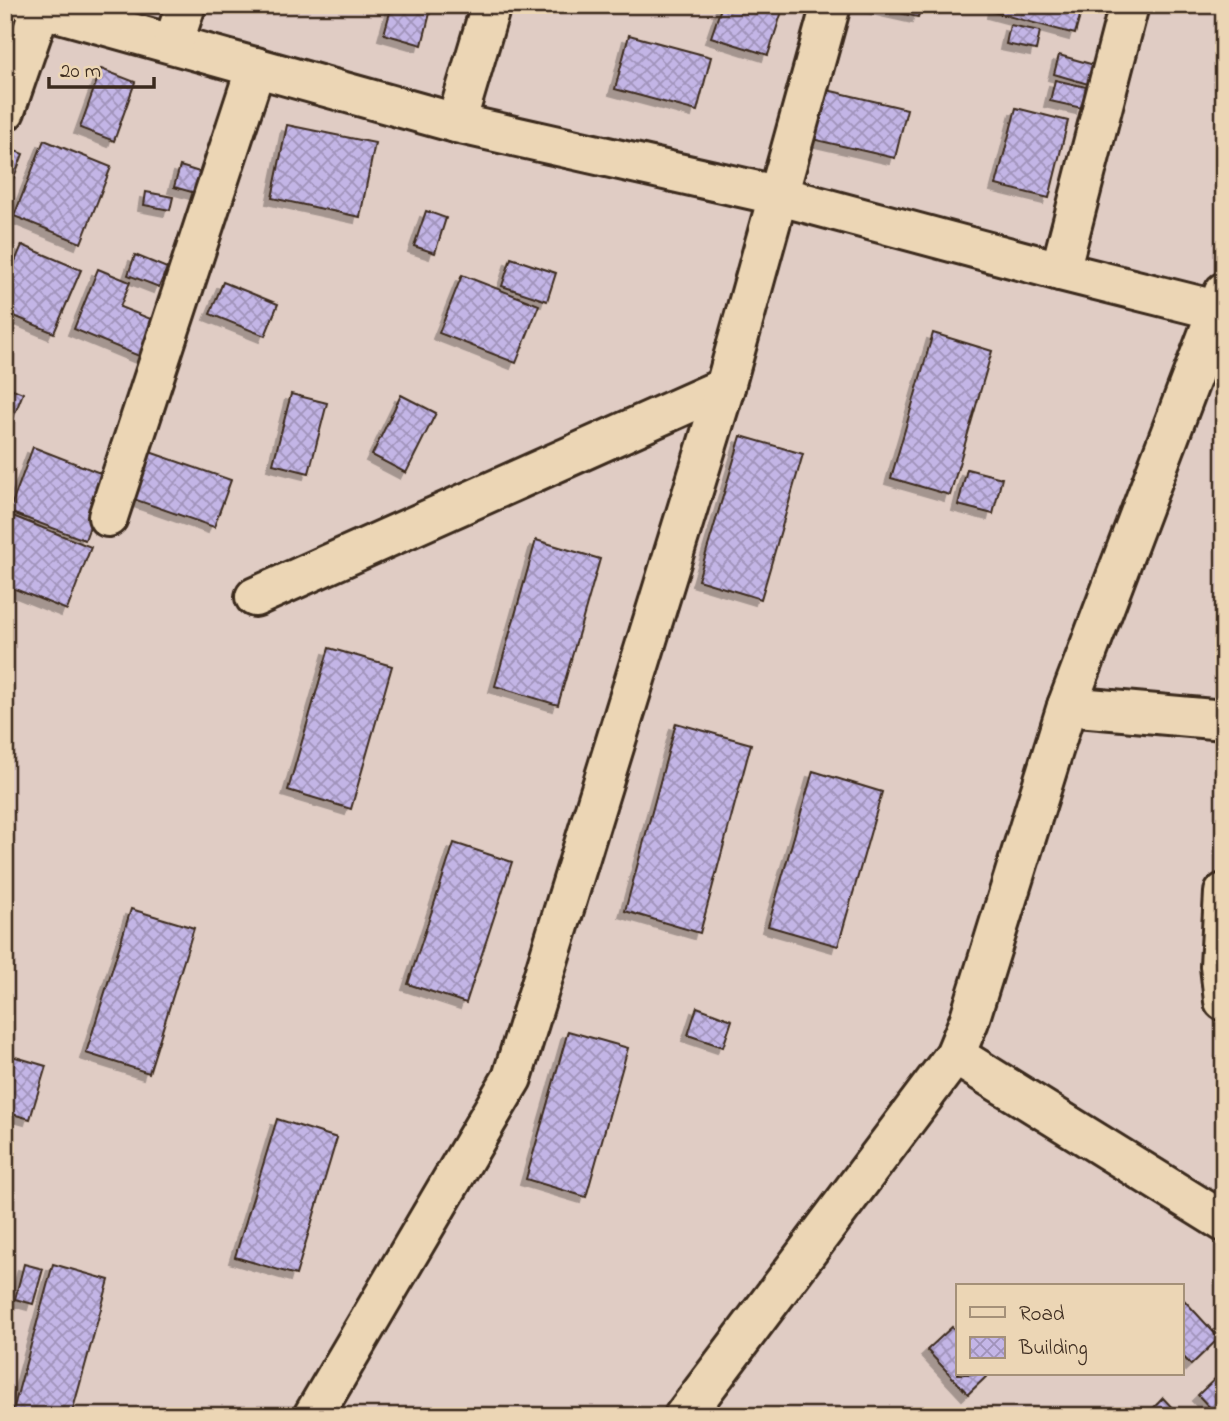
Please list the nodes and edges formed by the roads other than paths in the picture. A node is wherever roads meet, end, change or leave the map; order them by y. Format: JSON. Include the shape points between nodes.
{"nodes":[{"id":1,"x":186,"y":5,"type":"edge"},
{"id":2,"x":491,"y":5,"type":"edge"},
{"id":3,"x":831,"y":5,"type":"edge"},
{"id":4,"x":1129,"y":5,"type":"edge"},
{"id":5,"x":36,"y":6,"type":"edge"},
{"id":6,"x":173,"y":44,"type":"junction"},
{"id":7,"x":256,"y":67,"type":"junction"},
{"id":8,"x":5,"y":111,"type":"edge"},
{"id":9,"x":456,"y":123,"type":"junction"},
{"id":10,"x":776,"y":195,"type":"junction"},
{"id":11,"x":1060,"y":271,"type":"junction"},
{"id":12,"x":1222,"y":305,"type":"edge"},
{"id":13,"x":725,"y":387,"type":"junction"},
{"id":14,"x":108,"y":517,"type":"dead end"},
{"id":15,"x":255,"y":597,"type":"dead end"},
{"id":16,"x":1067,"y":706,"type":"junction"},
{"id":17,"x":1224,"y":720,"type":"edge"},
{"id":18,"x":1224,"y":893,"type":"edge"},
{"id":19,"x":1224,"y":1001,"type":"edge"},
{"id":20,"x":955,"y":1055,"type":"junction"},
{"id":21,"x":1224,"y":1222,"type":"edge"},
{"id":22,"x":313,"y":1416,"type":"edge"},
{"id":23,"x":684,"y":1416,"type":"edge"}],
"edges":[{"from":1,"to":6,"type":"street"},
{"from":2,"to":9,"type":"street"},
{"from":3,"to":10,"type":"street"},
{"from":4,"to":11,"type":"street"},
{"from":5,"to":6,"type":"street"},
{"from":5,"to":8,"type":"street"},
{"from":6,"to":7,"type":"street"},
{"from":7,"to":9,"type":"street"},
{"from":7,"to":14,"type":"street"},
{"from":9,"to":10,"type":"street"},
{"from":10,"to":11,"type":"street"},
{"from":10,"to":13,"type":"street"},
{"from":11,"to":12,"type":"street"},
{"from":12,"to":16,"type":"street"},
{"from":13,"to":15,"type":"street"},
{"from":13,"to":22,"type":"street","via":[[512,1078]]},
{"from":16,"to":17,"type":"street"},
{"from":16,"to":20,"type":"street"},
{"from":18,"to":19,"type":"street","via":[[1220,966]]},
{"from":20,"to":21,"type":"street"},
{"from":20,"to":23,"type":"street"}]}
